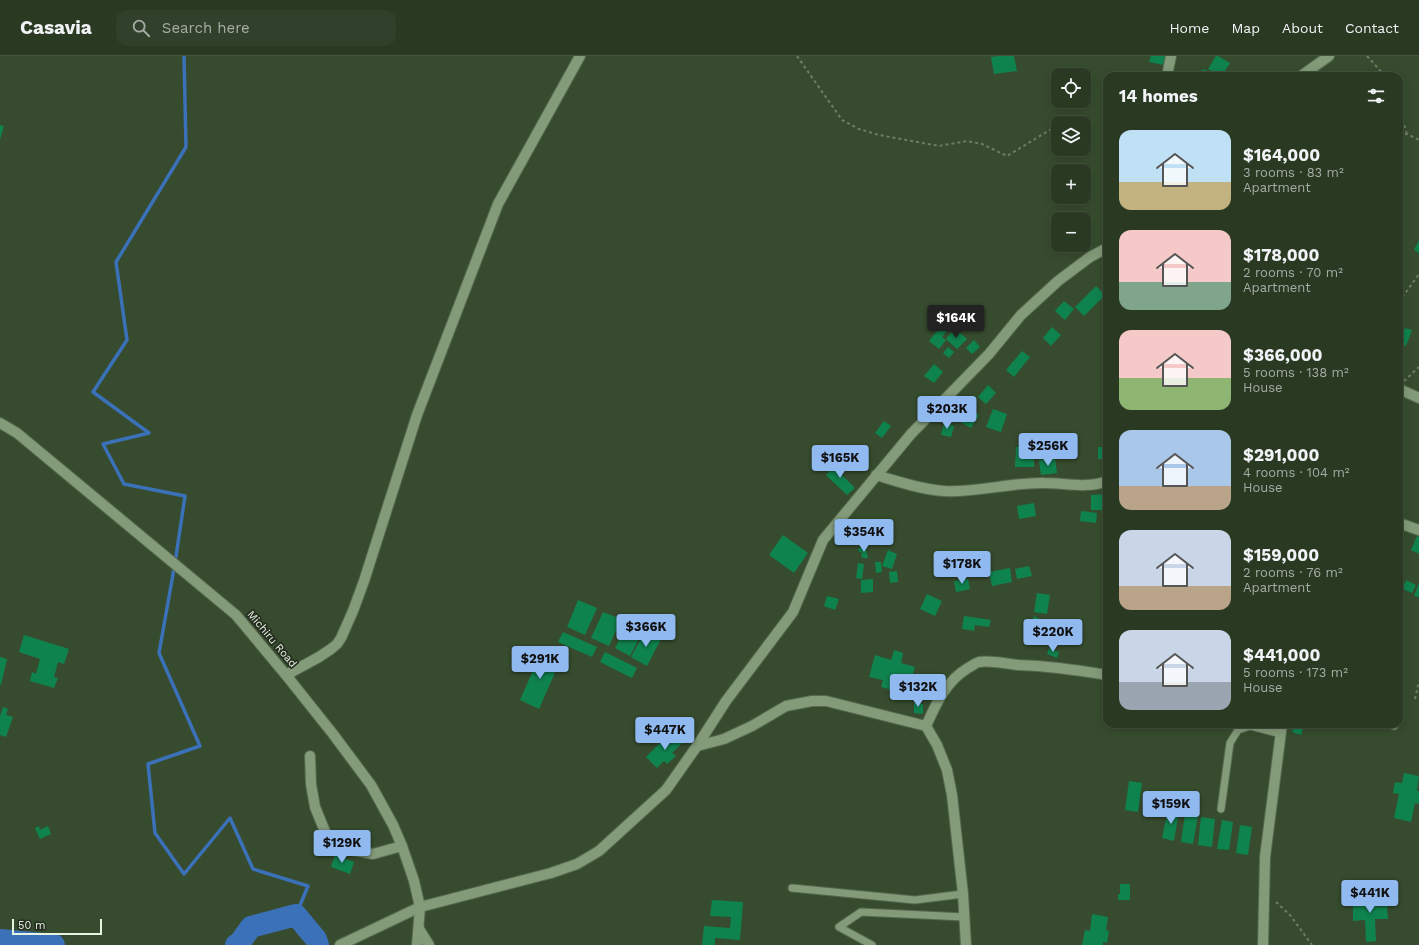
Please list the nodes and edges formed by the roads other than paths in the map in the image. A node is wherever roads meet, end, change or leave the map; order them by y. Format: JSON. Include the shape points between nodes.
{"nodes":[{"id":1,"x":580,"y":56,"type":"edge"},
{"id":2,"x":1171,"y":56,"type":"edge"},
{"id":3,"x":1329,"y":56,"type":"edge"},
{"id":4,"x":1168,"y":72,"type":"edge"},
{"id":5,"x":1307,"y":72,"type":"edge"},
{"id":6,"x":1103,"y":250,"type":"edge"},
{"id":7,"x":1403,"y":387,"type":"edge"},
{"id":8,"x":1419,"y":398,"type":"edge"},
{"id":9,"x":0,"y":423,"type":"edge"},
{"id":10,"x":876,"y":475,"type":"junction"},
{"id":11,"x":1103,"y":484,"type":"edge"},
{"id":12,"x":1403,"y":524,"type":"edge"},
{"id":13,"x":1419,"y":530,"type":"edge"},
{"id":14,"x":1103,"y":674,"type":"edge"},
{"id":15,"x":286,"y":675,"type":"junction"},
{"id":16,"x":926,"y":726,"type":"junction"},
{"id":17,"x":1244,"y":728,"type":"edge"},
{"id":18,"x":1271,"y":728,"type":"edge"},
{"id":19,"x":1281,"y":729,"type":"edge"},
{"id":20,"x":697,"y":746,"type":"junction"},
{"id":21,"x":310,"y":756,"type":"dead end"},
{"id":22,"x":1221,"y":809,"type":"dead end"},
{"id":23,"x":402,"y":846,"type":"junction"},
{"id":24,"x":792,"y":888,"type":"dead end"},
{"id":25,"x":963,"y":894,"type":"junction"},
{"id":26,"x":420,"y":907,"type":"junction"},
{"id":27,"x":964,"y":917,"type":"junction"},
{"id":28,"x":419,"y":929,"type":"junction"},
{"id":29,"x":340,"y":945,"type":"edge"},
{"id":30,"x":417,"y":945,"type":"edge"},
{"id":31,"x":429,"y":945,"type":"edge"},
{"id":32,"x":872,"y":945,"type":"edge"},
{"id":33,"x":966,"y":945,"type":"edge"},
{"id":34,"x":1263,"y":945,"type":"edge"}],
"edges":[{"from":1,"to":15,"type":"street","via":[[498,204],[417,415],[364,581],[341,638],[331,649]]},
{"from":2,"to":4,"type":"street"},
{"from":3,"to":5,"type":"street"},
{"from":6,"to":10,"type":"street","via":[[1058,281],[1021,315],[989,354],[911,434]]},
{"from":7,"to":8,"type":"street"},
{"from":9,"to":15,"type":"street","name":"Michiru Road","via":[[17,433],[236,615]]},
{"from":10,"to":11,"type":"street","via":[[944,491],[1043,483],[1080,486]]},
{"from":10,"to":20,"type":"street","via":[[823,540],[794,612],[726,701]]},
{"from":12,"to":13,"type":"street"},
{"from":14,"to":16,"type":"street","via":[[1048,666],[977,662],[949,684],[939,698]]},
{"from":15,"to":23,"type":"street","name":"Michiru Road","via":[[371,785]]},
{"from":16,"to":20,"type":"street","via":[[826,701],[812,701],[786,706],[724,739]]},
{"from":16,"to":25,"type":"street","via":[[947,770]]},
{"from":17,"to":22,"type":"lane","via":[[1238,730],[1230,743]]},
{"from":18,"to":19,"type":"lane"},
{"from":19,"to":34,"type":"street","via":[[1265,857]]},
{"from":20,"to":26,"type":"street","via":[[666,790],[599,851],[577,864]]},
{"from":21,"to":23,"type":"street","via":[[315,807],[326,834],[336,844],[373,854]]},
{"from":23,"to":26,"type":"street","name":"Michiru Road"},
{"from":24,"to":25,"type":"lane","via":[[915,900]]},
{"from":25,"to":27,"type":"street"},
{"from":26,"to":28,"type":"street","name":"Michiru Road"},
{"from":26,"to":29,"type":"street"},
{"from":27,"to":32,"type":"lane","via":[[861,912],[839,926]]},
{"from":27,"to":33,"type":"street"},
{"from":28,"to":30,"type":"street","name":"Michiru Road"},
{"from":28,"to":31,"type":"street"}]}
